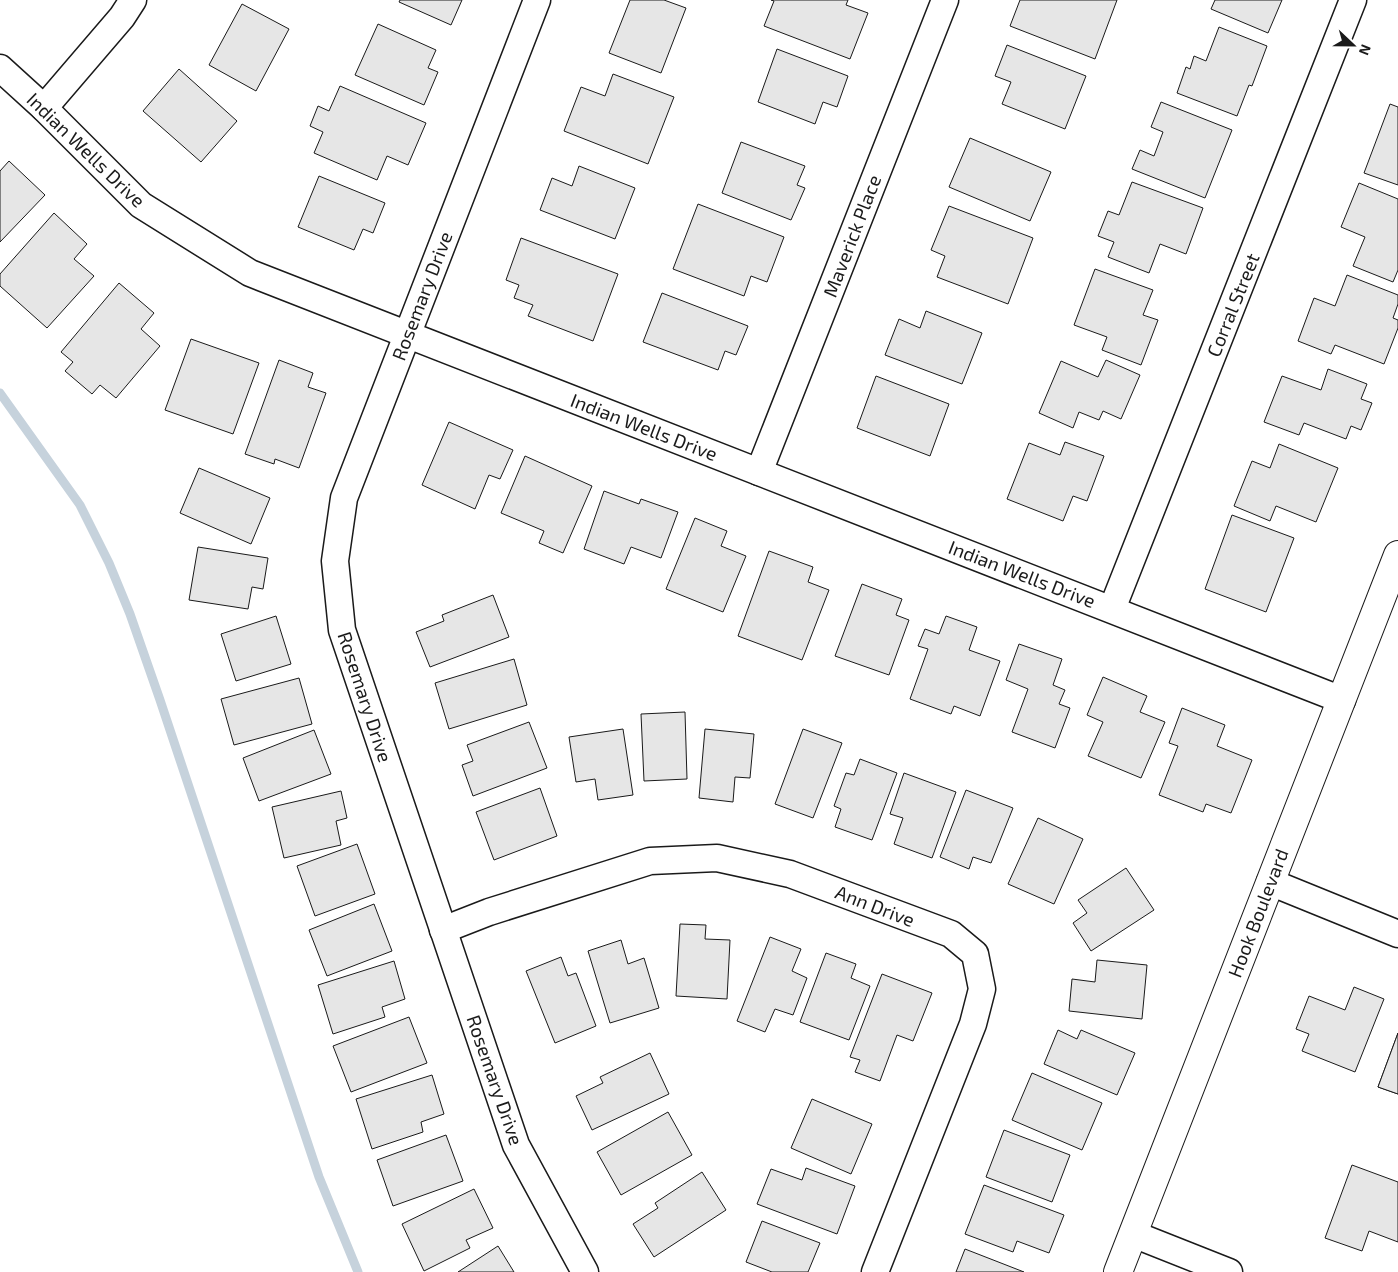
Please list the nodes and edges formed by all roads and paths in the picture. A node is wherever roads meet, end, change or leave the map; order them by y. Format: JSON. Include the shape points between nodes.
{"nodes":[{"id":1,"x":133,"y":0,"type":"edge"},
{"id":2,"x":536,"y":0,"type":"edge"},
{"id":3,"x":945,"y":0,"type":"edge"},
{"id":4,"x":1353,"y":0,"type":"edge"},
{"id":5,"x":0,"y":68,"type":"edge"},
{"id":6,"x":44,"y":108,"type":"junction"},
{"id":7,"x":407,"y":334,"type":"junction"},
{"id":8,"x":759,"y":472,"type":"junction"},
{"id":9,"x":1398,"y":555,"type":"edge"},
{"id":10,"x":1112,"y":609,"type":"junction"},
{"id":11,"x":1342,"y":700,"type":"junction"},
{"id":12,"x":1270,"y":882,"type":"junction"},
{"id":13,"x":443,"y":930,"type":"junction"},
{"id":14,"x":1398,"y":934,"type":"edge"},
{"id":15,"x":1132,"y":1234,"type":"junction"},
{"id":16,"x":585,"y":1272,"type":"edge"},
{"id":17,"x":875,"y":1272,"type":"edge"},
{"id":18,"x":1118,"y":1272,"type":"edge"},
{"id":19,"x":1229,"y":1272,"type":"edge"}],
"edges":[{"from":1,"to":6,"type":"street"},
{"from":2,"to":7,"type":"street","name":"Rosemary Drive"},
{"from":3,"to":8,"type":"street","name":"Maverick Place"},
{"from":4,"to":10,"type":"street","name":"Corral Street"},
{"from":5,"to":6,"type":"street","name":"Indian Wells Drive"},
{"from":6,"to":7,"type":"street","name":"Indian Wells Drive","via":[[141,205],[233,263],[250,273]]},
{"from":7,"to":8,"type":"street","name":"Indian Wells Drive"},
{"from":7,"to":13,"type":"street","name":"Rosemary Drive","via":[[344,498],[335,561],[342,630]]},
{"from":8,"to":10,"type":"street","name":"Indian Wells Drive"},
{"from":9,"to":11,"type":"main road","name":"Hook Boulevard"},
{"from":10,"to":11,"type":"street","name":"Indian Wells Drive"},
{"from":11,"to":12,"type":"main road","name":"Hook Boulevard"},
{"from":12,"to":14,"type":"street"},
{"from":12,"to":15,"type":"main road","name":"Hook Boulevard"},
{"from":13,"to":16,"type":"street","name":"Rosemary Drive","via":[[516,1145]]},
{"from":13,"to":17,"type":"street","name":"Ann Drive","via":[[489,912],[650,861],[716,858],[790,874],[951,934],[975,954],[982,990],[973,1024]]},
{"from":15,"to":18,"type":"main road","name":"Hook Boulevard"},
{"from":15,"to":19,"type":"street"}]}
